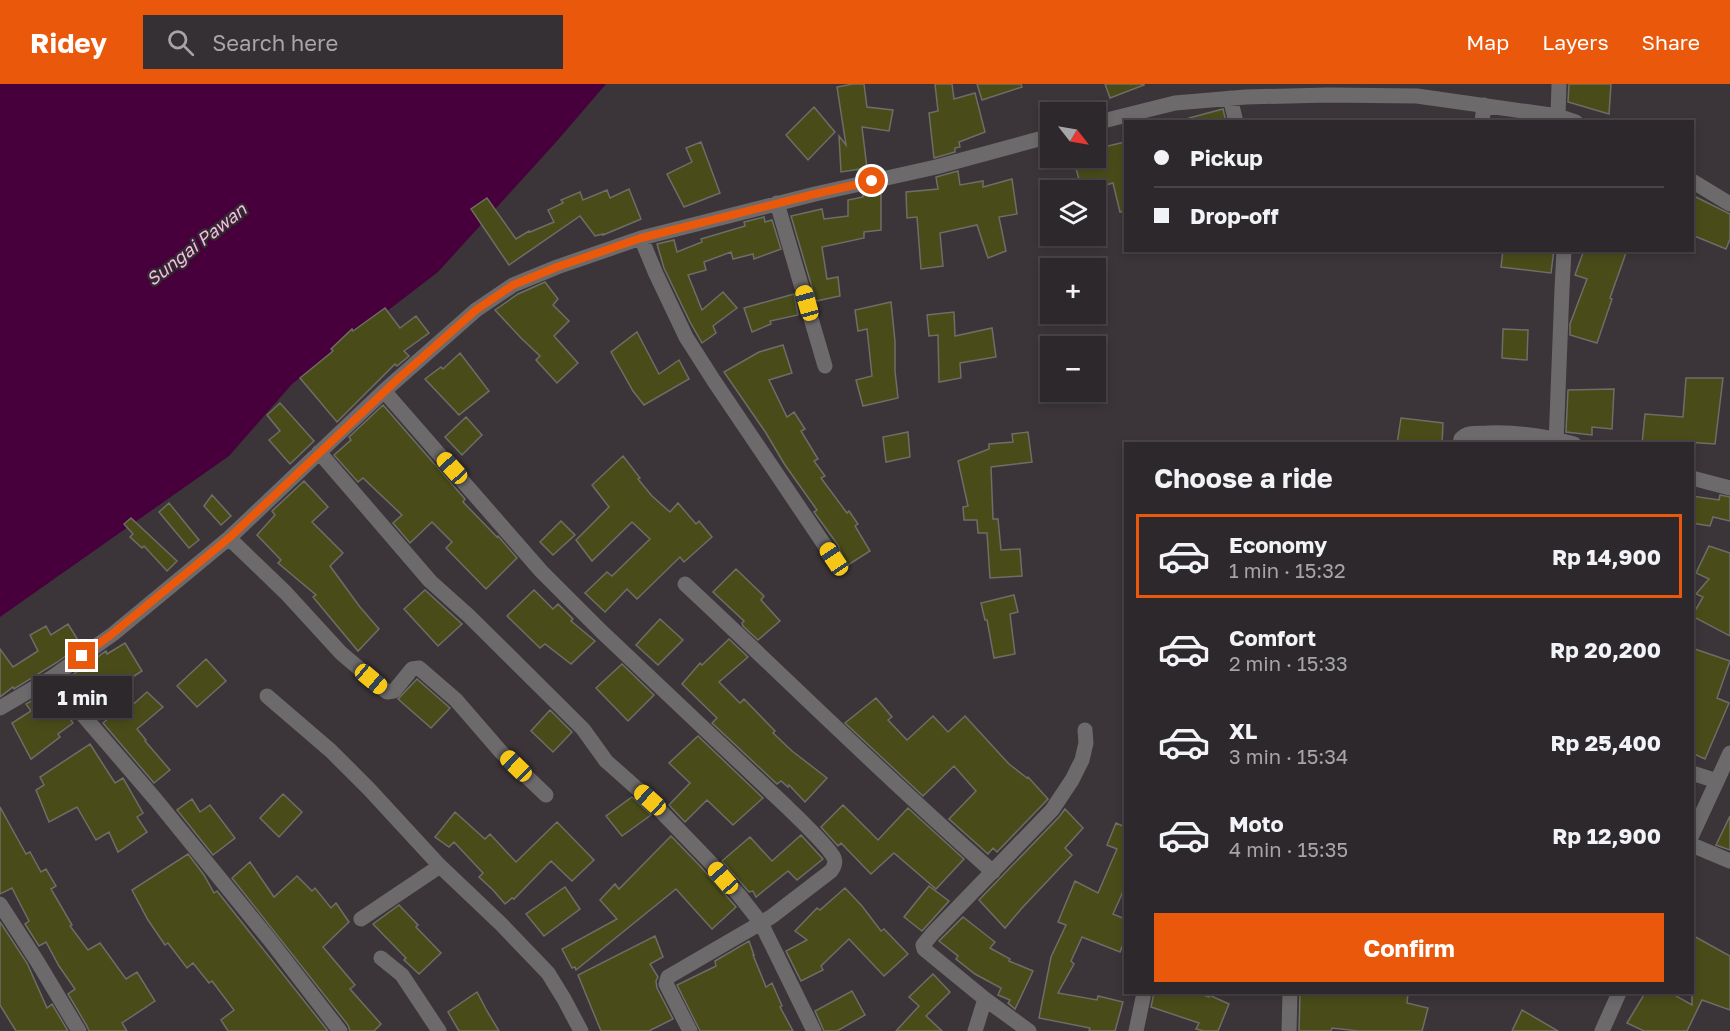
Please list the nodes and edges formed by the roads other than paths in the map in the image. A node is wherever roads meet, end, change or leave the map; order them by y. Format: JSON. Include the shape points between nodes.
{"nodes":[{"id":1,"x":1559,"y":84,"type":"edge"},
{"id":2,"x":1416,"y":90,"type":"edge"},
{"id":3,"x":1230,"y":98,"type":"junction"},
{"id":4,"x":1484,"y":105,"type":"junction"},
{"id":5,"x":1558,"y":116,"type":"junction"},
{"id":6,"x":1106,"y":120,"type":"edge"},
{"id":7,"x":1236,"y":120,"type":"edge"},
{"id":8,"x":1482,"y":120,"type":"edge"},
{"id":9,"x":1570,"y":120,"type":"edge"},
{"id":10,"x":1040,"y":139,"type":"edge"},
{"id":11,"x":1694,"y":182,"type":"edge"},
{"id":12,"x":777,"y":203,"type":"junction"},
{"id":13,"x":1730,"y":204,"type":"edge"},
{"id":14,"x":641,"y":238,"type":"junction"},
{"id":15,"x":1564,"y":252,"type":"edge"},
{"id":16,"x":825,"y":366,"type":"dead end"},
{"id":17,"x":384,"y":392,"type":"junction"},
{"id":18,"x":1556,"y":441,"type":"edge"},
{"id":19,"x":1461,"y":442,"type":"edge"},
{"id":20,"x":319,"y":452,"type":"junction"},
{"id":21,"x":1694,"y":479,"type":"edge"},
{"id":22,"x":1730,"y":488,"type":"edge"},
{"id":23,"x":229,"y":538,"type":"junction"},
{"id":24,"x":834,"y":559,"type":"dead end"},
{"id":25,"x":685,"y":584,"type":"dead end"},
{"id":26,"x":51,"y":678,"type":"junction"},
{"id":27,"x":267,"y":696,"type":"dead end"},
{"id":28,"x":0,"y":708,"type":"edge"},
{"id":29,"x":1085,"y":730,"type":"dead end"},
{"id":30,"x":1730,"y":753,"type":"edge"},
{"id":31,"x":1694,"y":774,"type":"edge"},
{"id":32,"x":1717,"y":781,"type":"junction"},
{"id":33,"x":546,"y":795,"type":"dead end"},
{"id":34,"x":1694,"y":831,"type":"edge"},
{"id":35,"x":1694,"y":846,"type":"edge"},
{"id":36,"x":1730,"y":861,"type":"edge"},
{"id":37,"x":440,"y":866,"type":"junction"},
{"id":38,"x":993,"y":872,"type":"junction"},
{"id":39,"x":1,"y":907,"type":"edge"},
{"id":40,"x":361,"y":918,"type":"dead end"},
{"id":41,"x":760,"y":923,"type":"junction"},
{"id":42,"x":381,"y":958,"type":"dead end"},
{"id":43,"x":1144,"y":994,"type":"edge"},
{"id":44,"x":1290,"y":994,"type":"edge"},
{"id":45,"x":1619,"y":994,"type":"edge"},
{"id":46,"x":985,"y":999,"type":"junction"},
{"id":47,"x":79,"y":1031,"type":"edge"},
{"id":48,"x":340,"y":1031,"type":"edge"},
{"id":49,"x":440,"y":1031,"type":"edge"},
{"id":50,"x":581,"y":1031,"type":"edge"},
{"id":51,"x":690,"y":1031,"type":"edge"},
{"id":52,"x":814,"y":1031,"type":"edge"},
{"id":53,"x":975,"y":1031,"type":"edge"},
{"id":54,"x":1029,"y":1031,"type":"edge"},
{"id":55,"x":1136,"y":1031,"type":"edge"},
{"id":56,"x":1289,"y":1031,"type":"edge"},
{"id":57,"x":1602,"y":1031,"type":"edge"}],
"edges":[{"from":1,"to":5,"type":"street"},
{"from":2,"to":3,"type":"street"},
{"from":2,"to":4,"type":"street"},
{"from":3,"to":6,"type":"street","via":[[1175,103]]},
{"from":3,"to":7,"type":"street"},
{"from":4,"to":5,"type":"street"},
{"from":4,"to":8,"type":"street"},
{"from":5,"to":9,"type":"street"},
{"from":10,"to":12,"type":"street"},
{"from":11,"to":13,"type":"street"},
{"from":12,"to":14,"type":"street"},
{"from":12,"to":16,"type":"street"},
{"from":14,"to":17,"type":"street","via":[[513,285],[476,310]]},
{"from":14,"to":24,"type":"street","via":[[686,337]]},
{"from":15,"to":18,"type":"street"},
{"from":17,"to":20,"type":"street"},
{"from":17,"to":41,"type":"street","via":[[541,571],[746,766],[832,855],[835,860],[831,871]]},
{"from":18,"to":19,"type":"street","via":[[1521,433],[1467,434]]},
{"from":20,"to":23,"type":"street"},
{"from":20,"to":41,"type":"street","via":[[430,581],[583,729],[606,761],[708,860]]},
{"from":21,"to":22,"type":"street"},
{"from":23,"to":26,"type":"street","via":[[112,634]]},
{"from":23,"to":33,"type":"street","via":[[341,653],[387,692],[394,691],[412,669],[419,668],[456,700],[501,752]]},
{"from":25,"to":38,"type":"street","via":[[923,811]]},
{"from":26,"to":28,"type":"street"},
{"from":26,"to":48,"type":"street","via":[[184,834]]},
{"from":27,"to":37,"type":"street","via":[[331,751]]},
{"from":29,"to":38,"type":"street","via":[[1084,752],[1072,780],[1052,810]]},
{"from":30,"to":32,"type":"street"},
{"from":31,"to":32,"type":"street"},
{"from":32,"to":34,"type":"street"},
{"from":35,"to":36,"type":"street"},
{"from":37,"to":40,"type":"street"},
{"from":37,"to":50,"type":"street","via":[[548,973]]},
{"from":38,"to":46,"type":"street","via":[[923,945]]},
{"from":39,"to":47,"type":"street"},
{"from":41,"to":51,"type":"street","via":[[668,977],[666,984]]},
{"from":41,"to":52,"type":"street"},
{"from":42,"to":49,"type":"street","via":[[402,975]]},
{"from":43,"to":55,"type":"street"},
{"from":44,"to":56,"type":"street"},
{"from":45,"to":57,"type":"street"},
{"from":46,"to":53,"type":"street"},
{"from":46,"to":54,"type":"street"}]}
